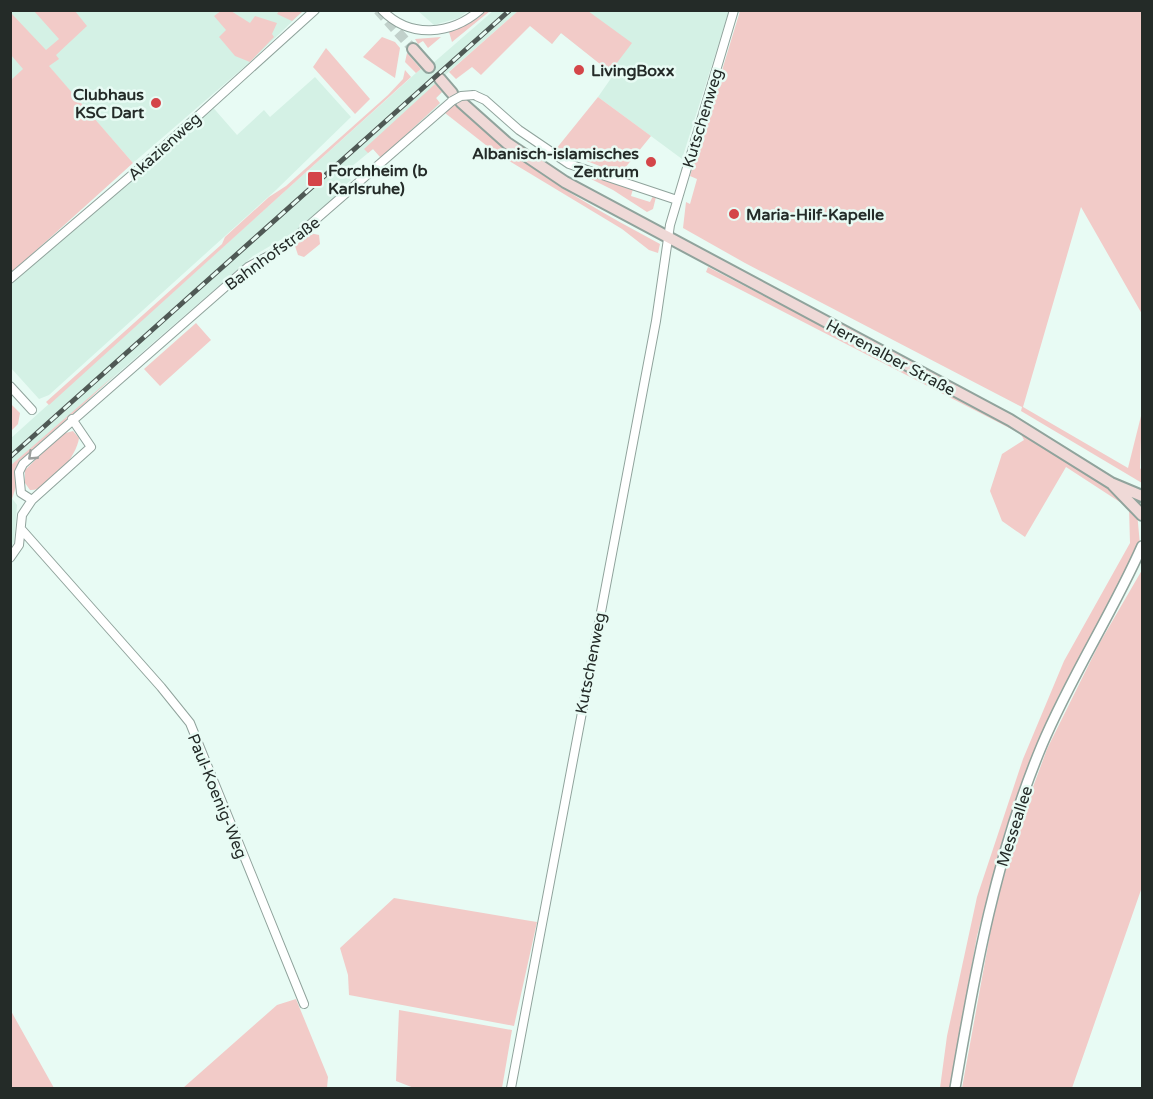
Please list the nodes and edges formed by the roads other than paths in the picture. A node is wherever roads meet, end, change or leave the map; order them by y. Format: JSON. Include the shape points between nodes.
{"nodes":[{"id":1,"x":315,"y":10,"type":"edge"},
{"id":2,"x":382,"y":10,"type":"edge"},
{"id":3,"x":480,"y":10,"type":"edge"},
{"id":4,"x":734,"y":10,"type":"edge"},
{"id":5,"x":413,"y":49,"type":"tunnel mouth"},
{"id":6,"x":429,"y":67,"type":"dead end"},
{"id":7,"x":440,"y":79,"type":"dead end"},
{"id":8,"x":455,"y":98,"type":"junction"},
{"id":9,"x":677,"y":200,"type":"junction"},
{"id":10,"x":668,"y":238,"type":"junction"},
{"id":11,"x":10,"y":279,"type":"edge"},
{"id":12,"x":10,"y":386,"type":"edge"},
{"id":13,"x":32,"y":410,"type":"dead end"},
{"id":14,"x":72,"y":419,"type":"junction"},
{"id":15,"x":1111,"y":483,"type":"junction"},
{"id":16,"x":1143,"y":496,"type":"edge"},
{"id":17,"x":32,"y":500,"type":"junction"},
{"id":18,"x":1143,"y":515,"type":"edge"},
{"id":19,"x":22,"y":530,"type":"junction"},
{"id":20,"x":1143,"y":546,"type":"edge"},
{"id":21,"x":10,"y":558,"type":"edge"},
{"id":22,"x":1143,"y":564,"type":"edge"},
{"id":23,"x":1126,"y":582,"type":"junction"},
{"id":24,"x":304,"y":1004,"type":"dead end"},
{"id":25,"x":511,"y":1089,"type":"edge"},
{"id":26,"x":955,"y":1089,"type":"edge"}],
"edges":[{"from":1,"to":11,"type":"street","name":"Akazienweg"},
{"from":2,"to":3,"type":"street","via":[[406,27],[427,31],[464,22]]},
{"from":4,"to":9,"type":"street","name":"Kutschenweg"},
{"from":5,"to":6,"type":"main road"},
{"from":7,"to":8,"type":"main road","name":"Herrenalber Straße"},
{"from":8,"to":9,"type":"street","name":"Bahnhofstraße","bridge":true,"via":[[474,95],[485,100],[549,153],[569,164]]},
{"from":8,"to":10,"type":"main road","name":"Herrenalber Straße","via":[[535,162]]},
{"from":8,"to":14,"type":"street","name":"Bahnhofstraße","via":[[318,219],[283,248],[248,267]]},
{"from":9,"to":10,"type":"street","name":"Kutschenweg"},
{"from":10,"to":15,"type":"main road","name":"Herrenalber Straße","via":[[1010,420]]},
{"from":10,"to":25,"type":"street","name":"Kutschenweg","via":[[656,321]]},
{"from":12,"to":13,"type":"street"},
{"from":14,"to":17,"type":"street","name":"Bahnhofstraße","one_way":true,"via":[[18,472],[21,493]]},
{"from":14,"to":17,"type":"street","via":[[91,447]]},
{"from":15,"to":16,"type":"main road","name":"Herrenalber Straße"},
{"from":15,"to":18,"type":"main road","name":"Herrenalber Straße"},
{"from":17,"to":19,"type":"street","via":[[22,515]]},
{"from":19,"to":21,"type":"street","via":[[19,545]]},
{"from":19,"to":24,"type":"street","name":"Paul-Koenig-Weg","via":[[189,723]]},
{"from":20,"to":23,"type":"street","name":"Messeallee"},
{"from":22,"to":23,"type":"street","name":"Messeallee"},
{"from":23,"to":26,"type":"street","name":"Messeallee","via":[[1065,694],[1015,819],[983,933]]}]}
